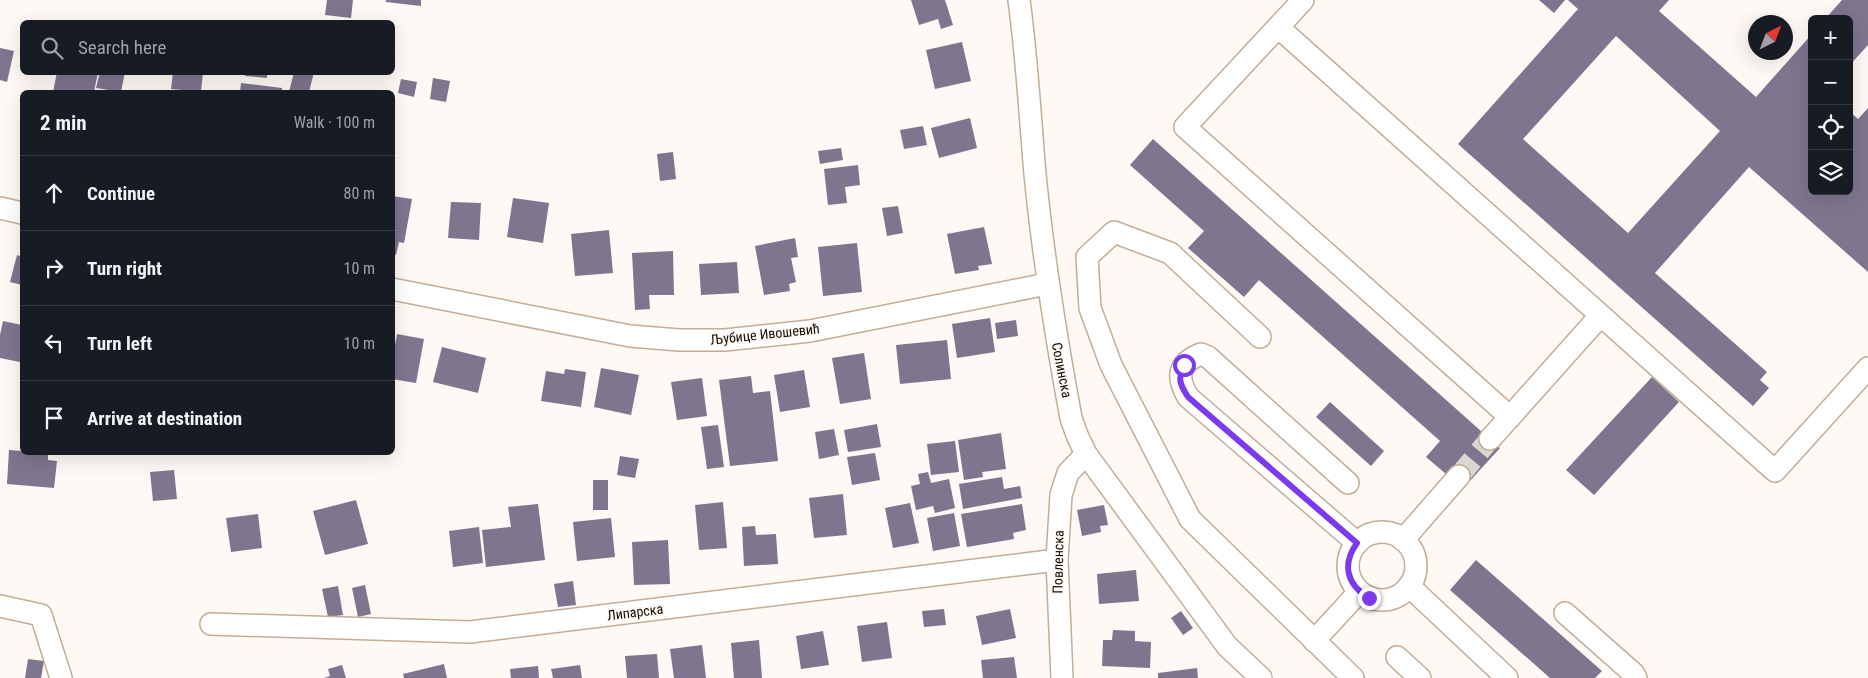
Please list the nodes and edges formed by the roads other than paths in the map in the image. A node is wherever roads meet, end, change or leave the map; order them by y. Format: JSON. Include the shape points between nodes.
{"nodes":[{"id":1,"x":1019,"y":0,"type":"edge"},
{"id":2,"x":1303,"y":0,"type":"edge"},
{"id":3,"x":1278,"y":27,"type":"junction"},
{"id":4,"x":0,"y":208,"type":"edge"},
{"id":5,"x":20,"y":213,"type":"edge"},
{"id":6,"x":1047,"y":284,"type":"junction"},
{"id":7,"x":395,"y":290,"type":"edge"},
{"id":8,"x":1600,"y":316,"type":"junction"},
{"id":9,"x":1260,"y":337,"type":"dead end"},
{"id":10,"x":1868,"y":368,"type":"edge"},
{"id":11,"x":1510,"y":417,"type":"junction"},
{"id":12,"x":1490,"y":440,"type":"tunnel mouth"},
{"id":13,"x":1086,"y":454,"type":"junction"},
{"id":14,"x":1458,"y":476,"type":"tunnel mouth"},
{"id":15,"x":1348,"y":483,"type":"dead end"},
{"id":16,"x":1403,"y":540,"type":"junction"},
{"id":17,"x":1357,"y":543,"type":"junction"},
{"id":18,"x":1057,"y":560,"type":"junction"},
{"id":19,"x":1409,"y":586,"type":"junction"},
{"id":20,"x":1359,"y":592,"type":"junction"},
{"id":21,"x":0,"y":606,"type":"edge"},
{"id":22,"x":1565,"y":613,"type":"dead end"},
{"id":23,"x":211,"y":624,"type":"dead end"},
{"id":24,"x":1314,"y":641,"type":"junction"},
{"id":25,"x":1396,"y":657,"type":"dead end"},
{"id":26,"x":61,"y":678,"type":"edge"},
{"id":27,"x":1062,"y":678,"type":"edge"},
{"id":28,"x":1261,"y":678,"type":"edge"},
{"id":29,"x":1353,"y":678,"type":"edge"},
{"id":30,"x":1420,"y":678,"type":"edge"},
{"id":31,"x":1507,"y":678,"type":"edge"},
{"id":32,"x":1636,"y":678,"type":"edge"}],
"edges":[{"from":1,"to":6,"type":"street","name":"Солинска"},
{"from":2,"to":3,"type":"street"},
{"from":3,"to":8,"type":"street"},
{"from":3,"to":11,"type":"street","via":[[1185,127]]},
{"from":4,"to":5,"type":"street"},
{"from":6,"to":7,"type":"street","name":"Љубице Ивошевић","via":[[810,331],[725,340],[630,336]]},
{"from":6,"to":13,"type":"street","name":"Солинска","via":[[1071,418]]},
{"from":8,"to":10,"type":"street","via":[[1775,471]]},
{"from":8,"to":11,"type":"street"},
{"from":9,"to":24,"type":"street","via":[[1170,253],[1114,232],[1087,258],[1090,308],[1111,365],[1190,519]]},
{"from":11,"to":12,"type":"street"},
{"from":13,"to":18,"type":"street","name":"Повленска","via":[[1064,483]]},
{"from":13,"to":28,"type":"street","name":"Солинска","via":[[1227,646]]},
{"from":14,"to":16,"type":"street"},
{"from":15,"to":17,"type":"street","via":[[1208,357],[1201,354],[1184,365],[1179,377],[1188,397]]},
{"from":16,"to":17,"type":"street","via":[[1384,532],[1374,533]]},
{"from":16,"to":19,"type":"street","via":[[1410,548],[1416,567]]},
{"from":17,"to":20,"type":"street","via":[[1351,551],[1348,572]]},
{"from":18,"to":23,"type":"street","name":"Липарска","via":[[470,632]]},
{"from":18,"to":27,"type":"street","name":"Повленска"},
{"from":19,"to":20,"type":"street","via":[[1392,599],[1369,598]]},
{"from":19,"to":31,"type":"street"},
{"from":20,"to":24,"type":"street"},
{"from":21,"to":26,"type":"street","via":[[41,615]]},
{"from":22,"to":32,"type":"street"},
{"from":24,"to":29,"type":"street"},
{"from":25,"to":30,"type":"street"}]}
